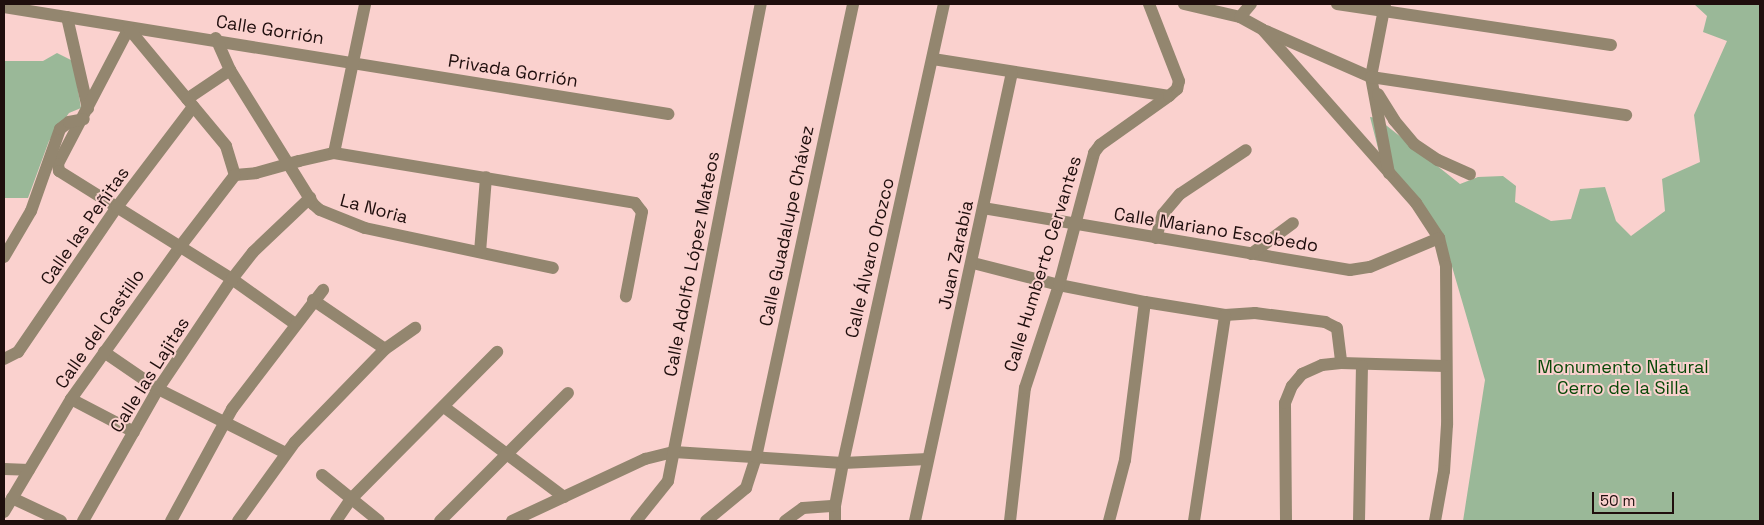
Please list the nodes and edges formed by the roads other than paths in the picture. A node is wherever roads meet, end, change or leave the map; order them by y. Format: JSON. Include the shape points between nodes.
{"nodes":[{"id":1,"x":365,"y":4,"type":"edge"},
{"id":2,"x":761,"y":4,"type":"edge"},
{"id":3,"x":853,"y":4,"type":"edge"},
{"id":4,"x":944,"y":4,"type":"edge"},
{"id":5,"x":1149,"y":4,"type":"edge"},
{"id":6,"x":1184,"y":4,"type":"edge"},
{"id":7,"x":1251,"y":4,"type":"edge"},
{"id":8,"x":1336,"y":4,"type":"edge"},
{"id":9,"x":9,"y":6,"type":"edge"},
{"id":10,"x":1384,"y":7,"type":"edge"},
{"id":11,"x":68,"y":17,"type":"junction"},
{"id":12,"x":1240,"y":17,"type":"junction"},
{"id":13,"x":129,"y":28,"type":"junction"},
{"id":14,"x":1263,"y":30,"type":"junction"},
{"id":15,"x":216,"y":38,"type":"junction"},
{"id":16,"x":1611,"y":45,"type":"dead end"},
{"id":17,"x":933,"y":59,"type":"junction"},
{"id":18,"x":353,"y":62,"type":"junction"},
{"id":19,"x":230,"y":70,"type":"junction"},
{"id":20,"x":1012,"y":73,"type":"junction"},
{"id":21,"x":1371,"y":80,"type":"junction"},
{"id":22,"x":1169,"y":96,"type":"junction"},
{"id":23,"x":190,"y":103,"type":"junction"},
{"id":24,"x":86,"y":114,"type":"junction"},
{"id":25,"x":668,"y":114,"type":"dead end"},
{"id":26,"x":1626,"y":115,"type":"dead end"},
{"id":27,"x":1246,"y":150,"type":"dead end"},
{"id":28,"x":334,"y":153,"type":"junction"},
{"id":29,"x":1390,"y":173,"type":"junction"},
{"id":30,"x":1470,"y":174,"type":"dead end"},
{"id":31,"x":236,"y":175,"type":"junction"},
{"id":32,"x":486,"y":177,"type":"junction"},
{"id":33,"x":310,"y":198,"type":"junction"},
{"id":34,"x":117,"y":208,"type":"junction"},
{"id":35,"x":983,"y":208,"type":"junction"},
{"id":36,"x":1294,"y":223,"type":"dead end"},
{"id":37,"x":1075,"y":226,"type":"junction"},
{"id":38,"x":1156,"y":238,"type":"junction"},
{"id":39,"x":1439,"y":238,"type":"junction"},
{"id":40,"x":179,"y":248,"type":"junction"},
{"id":41,"x":480,"y":252,"type":"junction"},
{"id":42,"x":1251,"y":254,"type":"junction"},
{"id":43,"x":4,"y":256,"type":"edge"},
{"id":44,"x":973,"y":263,"type":"junction"},
{"id":45,"x":553,"y":268,"type":"dead end"},
{"id":46,"x":232,"y":279,"type":"junction"},
{"id":47,"x":1059,"y":285,"type":"junction"},
{"id":48,"x":323,"y":290,"type":"dead end"},
{"id":49,"x":626,"y":296,"type":"dead end"},
{"id":50,"x":313,"y":300,"type":"junction"},
{"id":51,"x":1145,"y":302,"type":"junction"},
{"id":52,"x":1225,"y":315,"type":"junction"},
{"id":53,"x":295,"y":324,"type":"junction"},
{"id":54,"x":415,"y":328,"type":"dead end"},
{"id":55,"x":385,"y":349,"type":"junction"},
{"id":56,"x":104,"y":352,"type":"junction"},
{"id":57,"x":497,"y":352,"type":"dead end"},
{"id":58,"x":4,"y":358,"type":"edge"},
{"id":59,"x":1341,"y":363,"type":"junction"},
{"id":60,"x":1362,"y":366,"type":"junction"},
{"id":61,"x":1446,"y":366,"type":"junction"},
{"id":62,"x":158,"y":389,"type":"junction"},
{"id":63,"x":568,"y":393,"type":"dead end"},
{"id":64,"x":71,"y":399,"type":"junction"},
{"id":65,"x":444,"y":407,"type":"junction"},
{"id":66,"x":224,"y":424,"type":"junction"},
{"id":67,"x":134,"y":432,"type":"junction"},
{"id":68,"x":286,"y":452,"type":"junction"},
{"id":69,"x":674,"y":452,"type":"junction"},
{"id":70,"x":756,"y":456,"type":"junction"},
{"id":71,"x":507,"y":457,"type":"junction"},
{"id":72,"x":928,"y":459,"type":"junction"},
{"id":73,"x":843,"y":463,"type":"junction"},
{"id":74,"x":4,"y":469,"type":"edge"},
{"id":75,"x":28,"y":470,"type":"junction"},
{"id":76,"x":322,"y":475,"type":"dead end"},
{"id":77,"x":564,"y":497,"type":"junction"},
{"id":78,"x":12,"y":498,"type":"junction"},
{"id":79,"x":350,"y":500,"type":"junction"},
{"id":80,"x":835,"y":506,"type":"junction"},
{"id":81,"x":4,"y":512,"type":"edge"},
{"id":82,"x":61,"y":521,"type":"edge"},
{"id":83,"x":83,"y":521,"type":"edge"},
{"id":84,"x":170,"y":521,"type":"edge"},
{"id":85,"x":238,"y":521,"type":"edge"},
{"id":86,"x":336,"y":521,"type":"edge"},
{"id":87,"x":379,"y":521,"type":"edge"},
{"id":88,"x":440,"y":521,"type":"edge"},
{"id":89,"x":512,"y":521,"type":"edge"},
{"id":90,"x":636,"y":521,"type":"edge"},
{"id":91,"x":706,"y":521,"type":"edge"},
{"id":92,"x":785,"y":521,"type":"edge"},
{"id":93,"x":835,"y":521,"type":"edge"},
{"id":94,"x":915,"y":521,"type":"edge"},
{"id":95,"x":1010,"y":521,"type":"edge"},
{"id":96,"x":1109,"y":521,"type":"edge"},
{"id":97,"x":1194,"y":521,"type":"edge"},
{"id":98,"x":1286,"y":521,"type":"edge"},
{"id":99,"x":1359,"y":521,"type":"edge"},
{"id":100,"x":1435,"y":521,"type":"edge"}],
"edges":[{"from":1,"to":18,"type":"street"},
{"from":2,"to":69,"type":"street","name":"Calle Adolfo López Mateos"},
{"from":3,"to":70,"type":"street","name":"Calle Guadalupe Chávez"},
{"from":4,"to":17,"type":"street","name":"Calle Álvaro Orozco"},
{"from":5,"to":22,"type":"street","via":[[1178,72],[1177,89]]},
{"from":6,"to":12,"type":"street"},
{"from":7,"to":12,"type":"street"},
{"from":8,"to":10,"type":"street"},
{"from":9,"to":11,"type":"street","name":"Calle Gorrión"},
{"from":10,"to":16,"type":"street"},
{"from":10,"to":21,"type":"street"},
{"from":11,"to":13,"type":"street","name":"Calle Gorrión"},
{"from":11,"to":24,"type":"street"},
{"from":12,"to":14,"type":"street"},
{"from":13,"to":15,"type":"street","name":"Calle Gorrión"},
{"from":13,"to":23,"type":"street"},
{"from":13,"to":24,"type":"street"},
{"from":14,"to":21,"type":"street"},
{"from":14,"to":29,"type":"street"},
{"from":15,"to":18,"type":"street","name":"Calle Gorrión"},
{"from":15,"to":19,"type":"street"},
{"from":17,"to":20,"type":"street"},
{"from":17,"to":73,"type":"street","name":"Calle Álvaro Orozco"},
{"from":18,"to":25,"type":"street","name":"Privada Gorrión"},
{"from":18,"to":28,"type":"street"},
{"from":19,"to":23,"type":"street","name":"Calle las Peñitas"},
{"from":19,"to":33,"type":"street","name":"La Noria"},
{"from":20,"to":22,"type":"street"},
{"from":20,"to":35,"type":"street","name":"Juan Zarabia"},
{"from":21,"to":26,"type":"street"},
{"from":21,"to":29,"type":"street"},
{"from":21,"to":30,"type":"street","via":[[1394,120],[1414,144],[1438,160]]},
{"from":22,"to":37,"type":"street","name":"Calle Humberto Cervantes","via":[[1100,145],[1090,164]]},
{"from":23,"to":31,"type":"street","via":[[226,146]]},
{"from":23,"to":34,"type":"street","name":"Calle las Peñitas"},
{"from":24,"to":34,"type":"street","via":[[58,164],[64,176]]},
{"from":24,"to":43,"type":"street","via":[[60,129],[31,211]]},
{"from":27,"to":38,"type":"street","via":[[1175,198],[1163,214]]},
{"from":28,"to":31,"type":"street","bridge":true},
{"from":28,"to":32,"type":"street"},
{"from":29,"to":39,"type":"street","via":[[1429,220]]},
{"from":31,"to":40,"type":"street","name":"Calle del Castillo"},
{"from":32,"to":41,"type":"street"},
{"from":32,"to":49,"type":"street","via":[[638,204],[642,212]]},
{"from":33,"to":41,"type":"street","name":"La Noria","via":[[320,210],[349,224]]},
{"from":33,"to":46,"type":"street","name":"Calle las Lajitas","via":[[253,252]]},
{"from":34,"to":40,"type":"street"},
{"from":34,"to":58,"type":"street","name":"Calle las Peñitas","via":[[18,352]]},
{"from":35,"to":37,"type":"street","name":"Calle Mariano Escobedo"},
{"from":35,"to":44,"type":"street","name":"Juan Zarabia"},
{"from":36,"to":42,"type":"street"},
{"from":37,"to":38,"type":"street","name":"Calle Mariano Escobedo"},
{"from":37,"to":47,"type":"street","name":"Calle Humberto Cervantes"},
{"from":38,"to":42,"type":"street","name":"Calle Mariano Escobedo"},
{"from":39,"to":42,"type":"street","name":"Calle Mariano Escobedo","via":[[1359,270]]},
{"from":39,"to":61,"type":"street","via":[[1446,266]]},
{"from":40,"to":46,"type":"street"},
{"from":40,"to":56,"type":"street","name":"Calle del Castillo"},
{"from":41,"to":45,"type":"street","name":"La Noria"},
{"from":44,"to":47,"type":"street"},
{"from":44,"to":72,"type":"street","name":"Juan Zarabia"},
{"from":46,"to":53,"type":"street"},
{"from":46,"to":62,"type":"street","name":"Calle las Lajitas"},
{"from":47,"to":51,"type":"street"},
{"from":47,"to":95,"type":"street","name":"Calle Humberto Cervantes","via":[[1025,388]]},
{"from":48,"to":50,"type":"street"},
{"from":50,"to":53,"type":"street"},
{"from":50,"to":55,"type":"street"},
{"from":51,"to":52,"type":"street"},
{"from":51,"to":96,"type":"street","via":[[1125,460]]},
{"from":52,"to":59,"type":"street","via":[[1254,313],[1332,324],[1338,335]]},
{"from":52,"to":97,"type":"street"},
{"from":53,"to":66,"type":"street"},
{"from":54,"to":55,"type":"street"},
{"from":55,"to":68,"type":"street"},
{"from":56,"to":62,"type":"street"},
{"from":56,"to":64,"type":"street","name":"Calle del Castillo"},
{"from":57,"to":65,"type":"street"},
{"from":59,"to":60,"type":"street"},
{"from":59,"to":98,"type":"street","via":[[1311,368],[1287,394]]},
{"from":60,"to":61,"type":"street"},
{"from":60,"to":99,"type":"street"},
{"from":61,"to":100,"type":"street","via":[[1444,471]]},
{"from":62,"to":66,"type":"street"},
{"from":62,"to":67,"type":"street","name":"Calle las Lajitas"},
{"from":63,"to":71,"type":"street"},
{"from":64,"to":67,"type":"street"},
{"from":64,"to":75,"type":"street","name":"Calle del Castillo"},
{"from":65,"to":71,"type":"street"},
{"from":65,"to":79,"type":"street"},
{"from":66,"to":68,"type":"street"},
{"from":66,"to":84,"type":"street"},
{"from":67,"to":83,"type":"street","name":"Calle las Lajitas"},
{"from":68,"to":85,"type":"street"},
{"from":69,"to":70,"type":"street"},
{"from":69,"to":77,"type":"street","via":[[644,459]]},
{"from":69,"to":90,"type":"street","name":"Calle Adolfo López Mateos","via":[[668,481]]},
{"from":70,"to":73,"type":"street"},
{"from":70,"to":91,"type":"street","name":"Calle Guadalupe Chávez","via":[[746,488]]},
{"from":71,"to":77,"type":"street"},
{"from":71,"to":88,"type":"street"},
{"from":72,"to":73,"type":"street"},
{"from":72,"to":94,"type":"street","name":"Juan Zarabia"},
{"from":73,"to":80,"type":"street","name":"Calle Álvaro Orozco"},
{"from":74,"to":75,"type":"street"},
{"from":75,"to":78,"type":"street","name":"Calle del Castillo"},
{"from":76,"to":79,"type":"street"},
{"from":77,"to":89,"type":"street"},
{"from":78,"to":81,"type":"street","name":"Calle del Castillo"},
{"from":78,"to":82,"type":"street"},
{"from":79,"to":86,"type":"street"},
{"from":79,"to":87,"type":"street"},
{"from":80,"to":92,"type":"street","via":[[802,508]]},
{"from":80,"to":93,"type":"street","name":"Calle Álvaro Orozco"}]}
